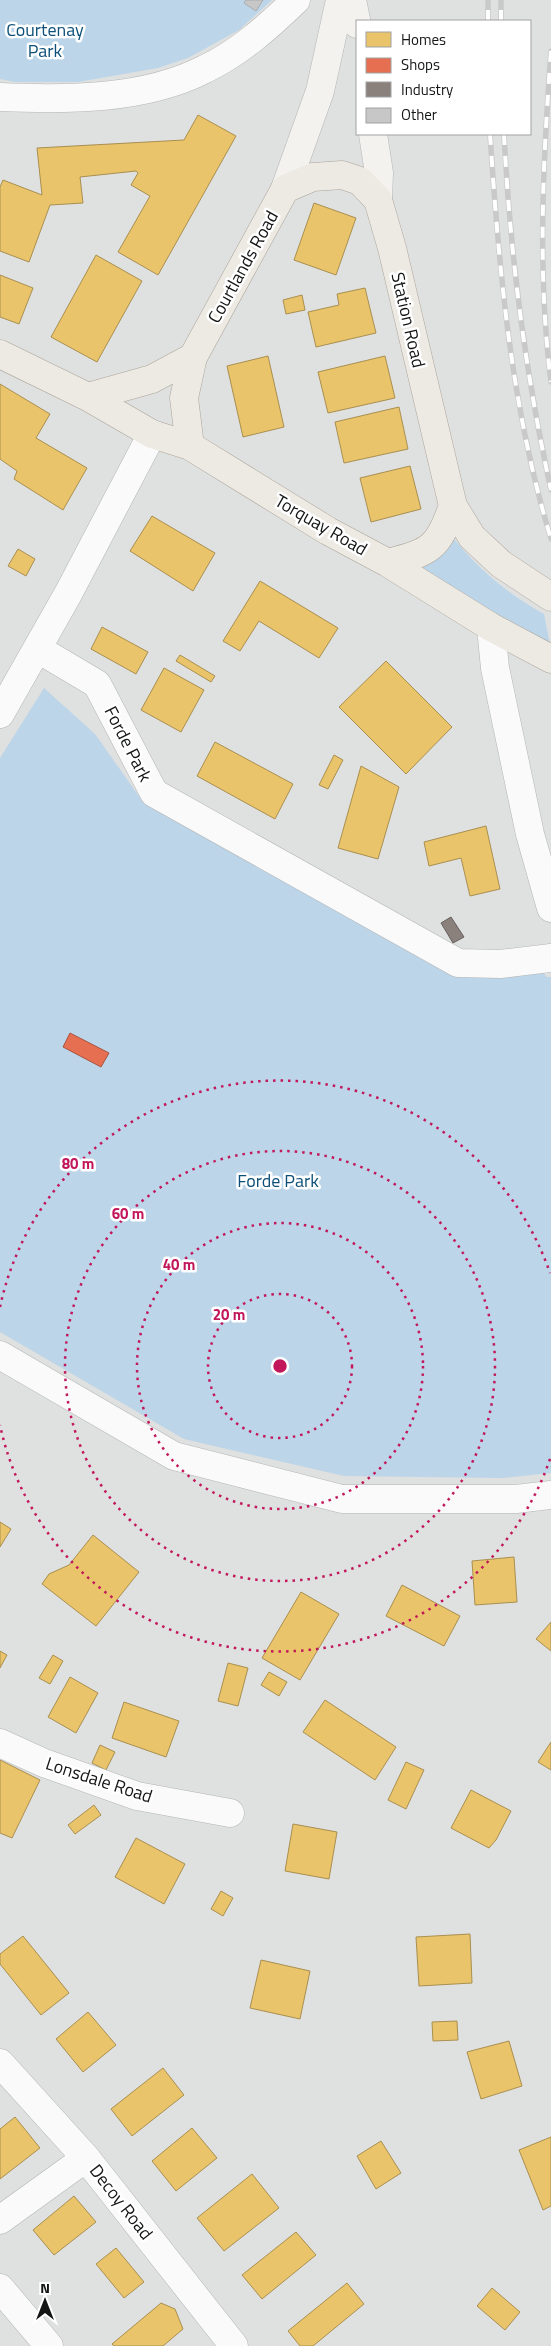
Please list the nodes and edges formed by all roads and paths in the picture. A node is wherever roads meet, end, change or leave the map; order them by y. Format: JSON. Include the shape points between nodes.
{"nodes":[{"id":1,"x":296,"y":0,"type":"edge"},
{"id":2,"x":340,"y":0,"type":"edge"},
{"id":3,"x":352,"y":0,"type":"edge"},
{"id":4,"x":356,"y":20,"type":"edge"},
{"id":5,"x":0,"y":97,"type":"edge"},
{"id":6,"x":373,"y":135,"type":"edge"},
{"id":7,"x":285,"y":189,"type":"junction"},
{"id":8,"x":378,"y":200,"type":"junction"},
{"id":9,"x":0,"y":354,"type":"edge"},
{"id":10,"x":194,"y":357,"type":"junction"},
{"id":11,"x":88,"y":397,"type":"junction"},
{"id":12,"x":152,"y":434,"type":"junction"},
{"id":13,"x":190,"y":446,"type":"junction"},
{"id":14,"x":453,"y":506,"type":"junction"},
{"id":15,"x":388,"y":564,"type":"junction"},
{"id":16,"x":545,"y":594,"type":"edge"},
{"id":17,"x":491,"y":627,"type":"junction"},
{"id":18,"x":38,"y":649,"type":"junction"},
{"id":19,"x":551,"y":659,"type":"edge"},
{"id":20,"x":0,"y":714,"type":"edge"},
{"id":21,"x":551,"y":908,"type":"edge"},
{"id":22,"x":551,"y":958,"type":"edge"},
{"id":23,"x":0,"y":1355,"type":"edge"},
{"id":24,"x":551,"y":1495,"type":"edge"},
{"id":25,"x":0,"y":1743,"type":"edge"},
{"id":26,"x":230,"y":1813,"type":"dead end"},
{"id":27,"x":0,"y":2064,"type":"edge"},
{"id":28,"x":86,"y":2158,"type":"junction"},
{"id":29,"x":0,"y":2220,"type":"edge"},
{"id":30,"x":0,"y":2288,"type":"edge"},
{"id":31,"x":49,"y":2346,"type":"edge"},
{"id":32,"x":234,"y":2346,"type":"edge"}],
"edges":[{"from":1,"to":5,"type":"street","via":[[243,45],[206,69],[171,82],[113,95],[67,99]]},
{"from":2,"to":7,"type":"main road","via":[[320,91]]},
{"from":3,"to":4,"type":"main road"},
{"from":6,"to":8,"type":"main road","name":"Station Road","via":[[379,173]]},
{"from":7,"to":8,"type":"main road","via":[[313,177],[342,175],[360,181]]},
{"from":7,"to":10,"type":"main road","name":"Courtlands Road"},
{"from":8,"to":14,"type":"main road","name":"Station Road"},
{"from":9,"to":11,"type":"main road","name":"Torquay Road"},
{"from":10,"to":11,"type":"main road","via":[[152,379]]},
{"from":10,"to":13,"type":"main road","name":"Courtlands Road","via":[[184,398]]},
{"from":11,"to":12,"type":"main road","name":"Torquay Road"},
{"from":12,"to":13,"type":"main road","name":"Torquay Road"},
{"from":12,"to":18,"type":"street"},
{"from":13,"to":15,"type":"main road","name":"Torquay Road"},
{"from":14,"to":15,"type":"main road","via":[[442,535],[422,554]]},
{"from":14,"to":16,"type":"main road","via":[[472,537],[501,564]]},
{"from":15,"to":17,"type":"main road","name":"Torquay Road"},
{"from":17,"to":19,"type":"main road","name":"Torquay Road"},
{"from":17,"to":21,"type":"street","via":[[495,668],[530,834]]},
{"from":18,"to":20,"type":"street"},
{"from":18,"to":22,"type":"street","name":"Forde Park","via":[[97,684],[154,794],[458,962],[500,964]]},
{"from":23,"to":24,"type":"street","via":[[174,1456],[332,1497],[516,1499]]},
{"from":25,"to":26,"type":"street","name":"Lonsdale Road","via":[[44,1763],[137,1796]]},
{"from":27,"to":28,"type":"street","name":"Decoy Road"},
{"from":28,"to":29,"type":"street"},
{"from":28,"to":32,"type":"street","name":"Decoy Road"},
{"from":30,"to":31,"type":"street"}]}
